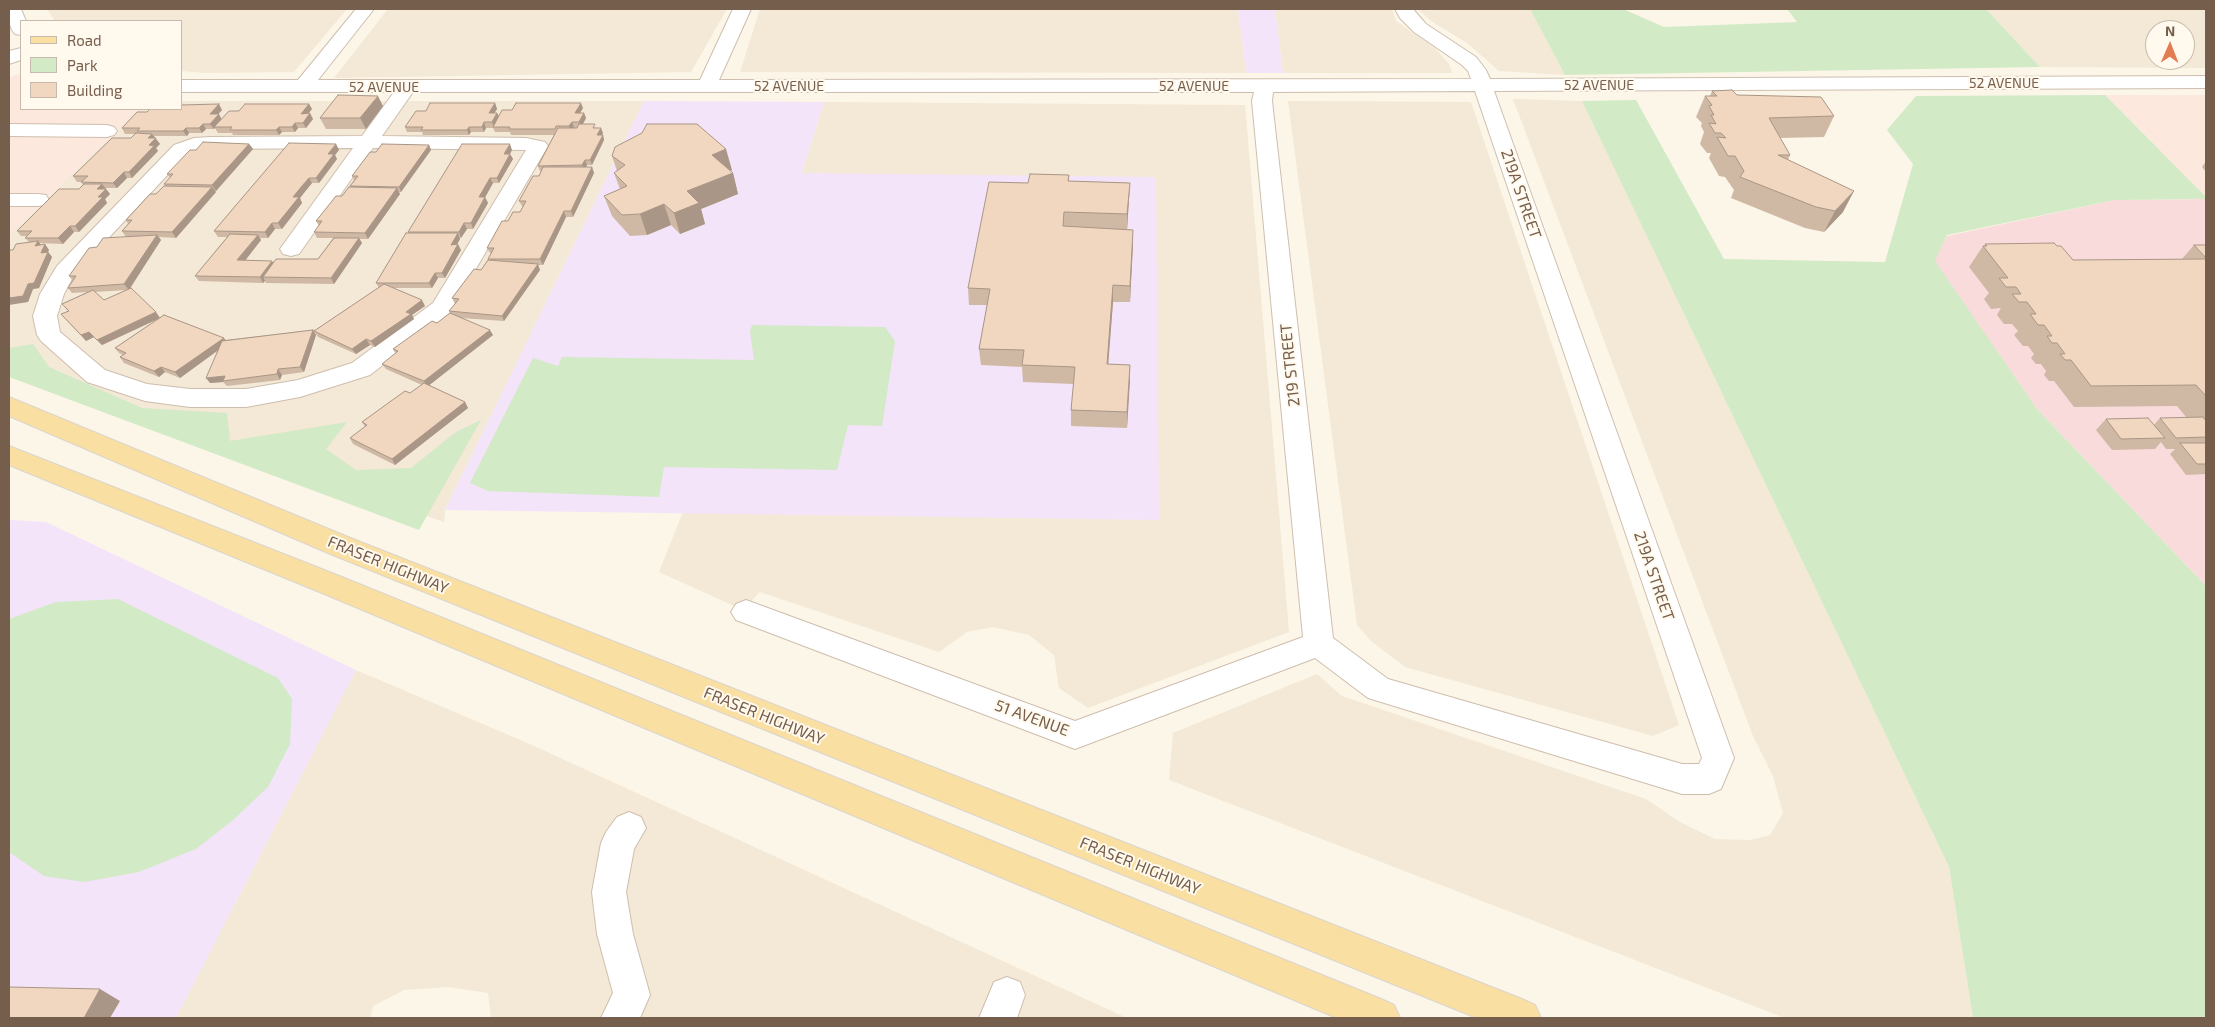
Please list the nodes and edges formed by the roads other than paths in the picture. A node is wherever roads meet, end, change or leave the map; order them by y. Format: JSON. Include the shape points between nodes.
{"nodes":[{"id":1,"x":12,"y":9,"type":"edge"},
{"id":2,"x":365,"y":9,"type":"edge"},
{"id":3,"x":742,"y":9,"type":"edge"},
{"id":4,"x":1404,"y":9,"type":"edge"},
{"id":5,"x":20,"y":28,"type":"edge"},
{"id":6,"x":2206,"y":82,"type":"edge"},
{"id":7,"x":1483,"y":85,"type":"junction"},
{"id":8,"x":182,"y":86,"type":"edge"},
{"id":9,"x":707,"y":86,"type":"junction"},
{"id":10,"x":1264,"y":86,"type":"junction"},
{"id":11,"x":407,"y":87,"type":"junction"},
{"id":12,"x":303,"y":88,"type":"junction"},
{"id":13,"x":11,"y":121,"type":"edge"},
{"id":14,"x":107,"y":131,"type":"dead end"},
{"id":15,"x":368,"y":142,"type":"junction"},
{"id":16,"x":9,"y":200,"type":"edge"},
{"id":17,"x":38,"y":200,"type":"dead end"},
{"id":18,"x":291,"y":250,"type":"dead end"},
{"id":19,"x":9,"y":406,"type":"edge"},
{"id":20,"x":9,"y":455,"type":"edge"},
{"id":21,"x":746,"y":612,"type":"dead end"},
{"id":22,"x":1319,"y":644,"type":"junction"},
{"id":23,"x":629,"y":828,"type":"dead end"},
{"id":24,"x":620,"y":1018,"type":"edge"},
{"id":25,"x":1381,"y":1018,"type":"edge"},
{"id":26,"x":1522,"y":1018,"type":"edge"}],
"edges":[{"from":1,"to":5,"type":"street"},
{"from":2,"to":12,"type":"street"},
{"from":3,"to":9,"type":"street"},
{"from":4,"to":7,"type":"street","name":"219A STREET","via":[[1420,28],[1469,61]]},
{"from":6,"to":7,"type":"street","name":"52 AVENUE"},
{"from":7,"to":10,"type":"street","name":"52 AVENUE"},
{"from":7,"to":22,"type":"street","name":"219A STREET","via":[[1718,758],[1708,779],[1682,779],[1379,689]]},
{"from":8,"to":12,"type":"street","name":"52 AVENUE"},
{"from":9,"to":10,"type":"street","name":"52 AVENUE"},
{"from":9,"to":11,"type":"street","name":"52 AVENUE"},
{"from":10,"to":22,"type":"street","name":"219 STREET","via":[[1262,101]]},
{"from":11,"to":12,"type":"street","name":"52 AVENUE"},
{"from":11,"to":15,"type":"street"},
{"from":13,"to":14,"type":"street"},
{"from":15,"to":15,"type":"street","via":[[210,143],[181,149],[65,270],[45,316],[49,335],[96,376],[145,392],[190,398],[246,398],[300,388],[361,369],[442,308],[538,146]]},
{"from":15,"to":18,"type":"street"},
{"from":16,"to":17,"type":"street"},
{"from":19,"to":26,"type":"main road","name":"FRASER HIGHWAY","via":[[338,545]]},
{"from":20,"to":25,"type":"main road"},
{"from":21,"to":22,"type":"street","name":"51 AVENUE","via":[[1075,735]]},
{"from":23,"to":24,"type":"street","via":[[618,843],[609,892],[615,934],[632,996]]}]}
